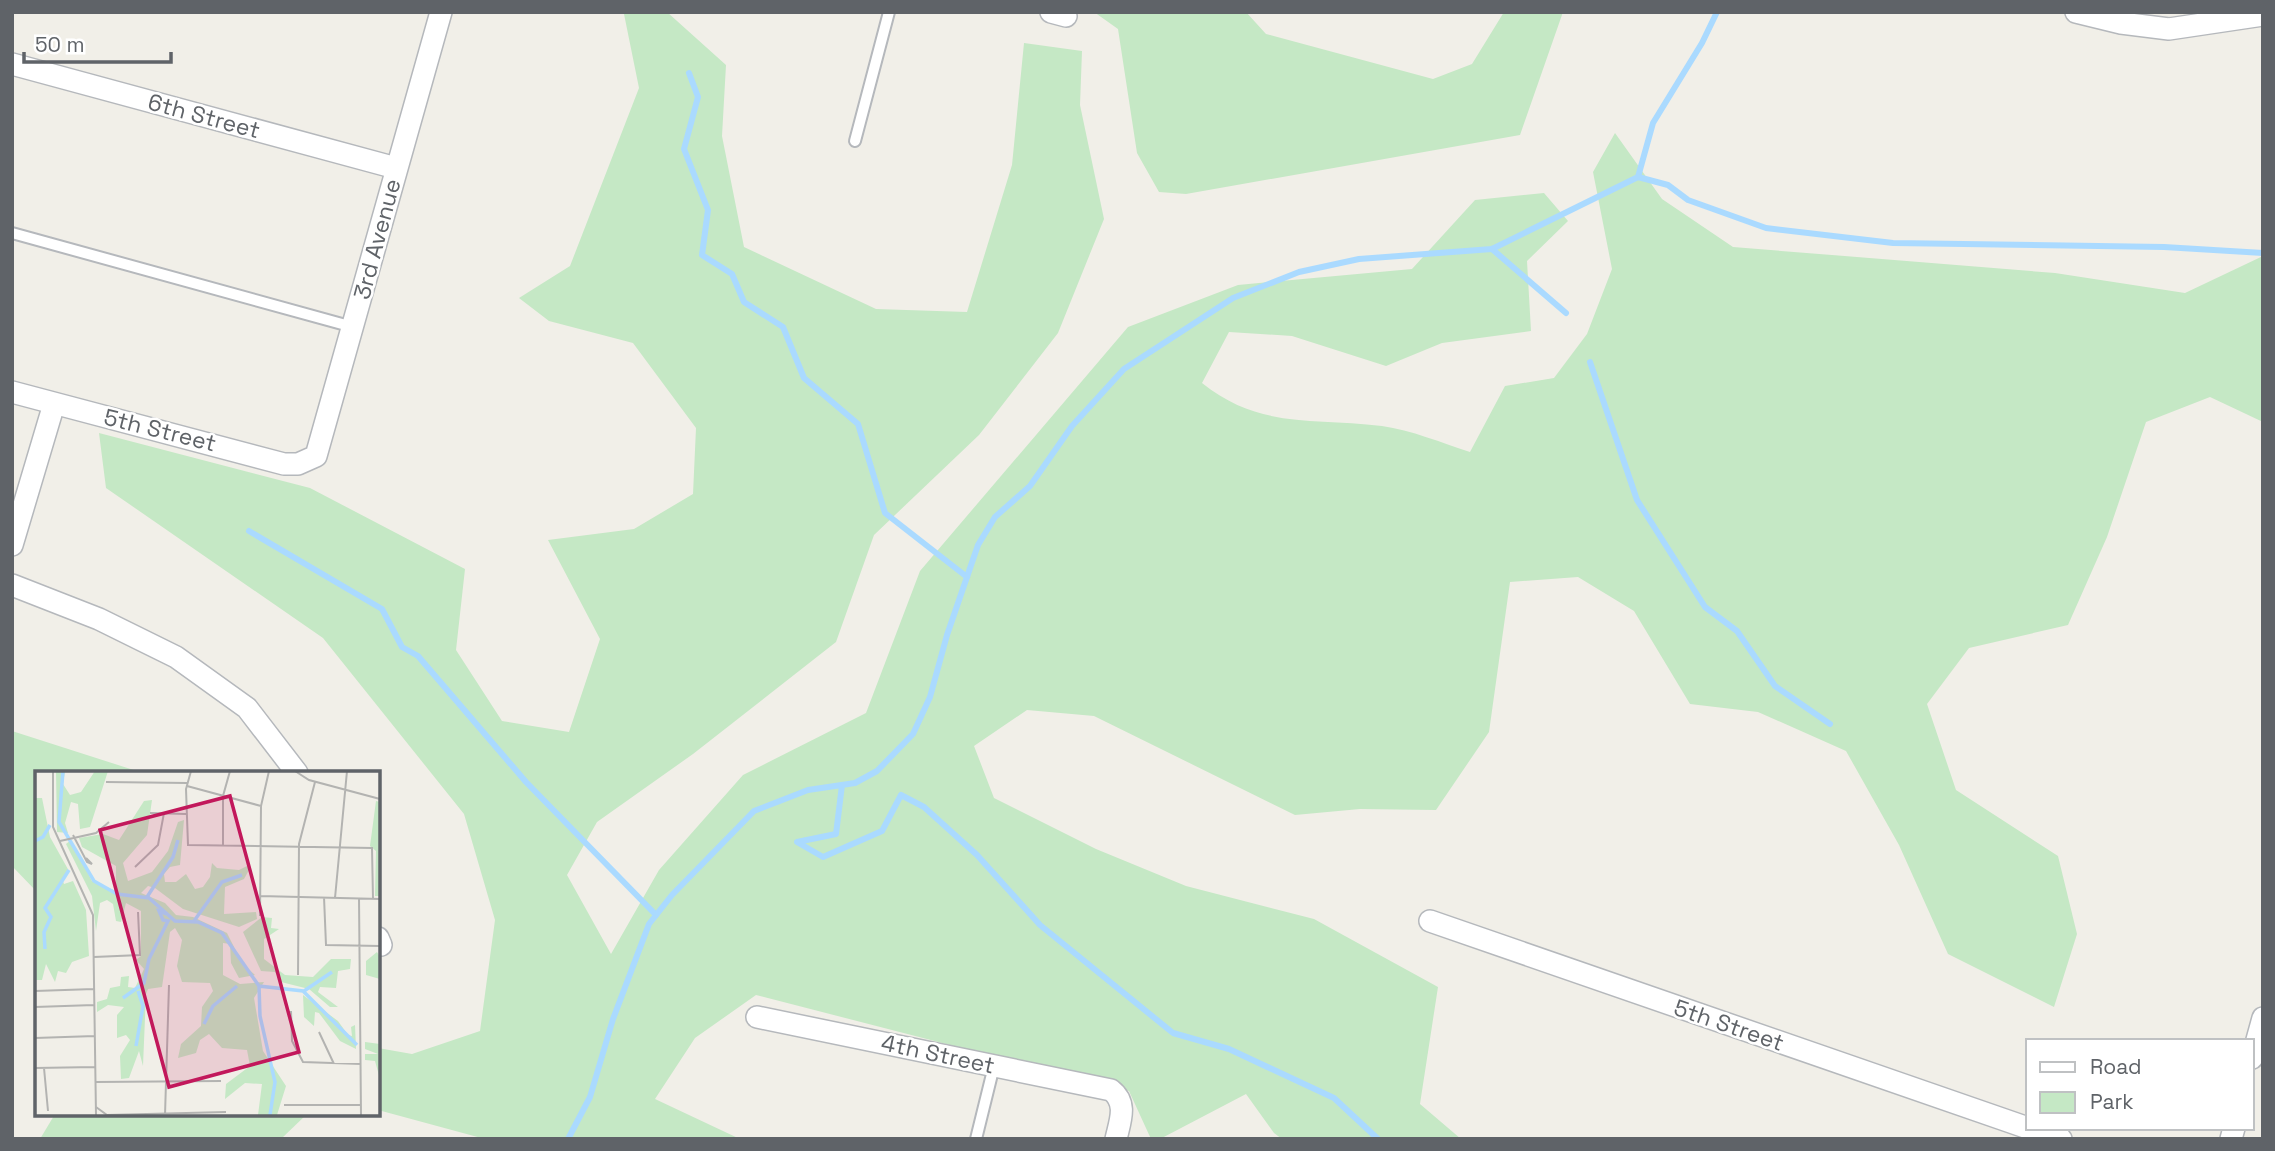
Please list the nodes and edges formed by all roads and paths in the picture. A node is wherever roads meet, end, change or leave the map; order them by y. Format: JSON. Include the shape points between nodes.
{"nodes":[{"id":1,"x":441,"y":12,"type":"edge"},
{"id":2,"x":889,"y":12,"type":"edge"},
{"id":3,"x":2076,"y":12,"type":"edge"},
{"id":4,"x":2263,"y":15,"type":"edge"},
{"id":5,"x":12,"y":64,"type":"edge"},
{"id":6,"x":855,"y":141,"type":"dead end"},
{"id":7,"x":396,"y":168,"type":"junction"},
{"id":8,"x":12,"y":233,"type":"edge"},
{"id":9,"x":353,"y":327,"type":"junction"},
{"id":10,"x":12,"y":392,"type":"edge"},
{"id":11,"x":54,"y":404,"type":"junction"},
{"id":12,"x":307,"y":462,"type":"joint"},
{"id":13,"x":12,"y":545,"type":"edge"},
{"id":14,"x":12,"y":585,"type":"edge"},
{"id":15,"x":296,"y":771,"type":"edge"},
{"id":16,"x":1430,"y":922,"type":"dead end"},
{"id":17,"x":757,"y":1017,"type":"dead end"},
{"id":18,"x":2263,"y":1018,"type":"edge"},
{"id":19,"x":2254,"y":1051,"type":"edge"},
{"id":20,"x":994,"y":1066,"type":"junction"},
{"id":21,"x":2026,"y":1127,"type":"edge"},
{"id":22,"x":2034,"y":1130,"type":"edge"},
{"id":23,"x":976,"y":1139,"type":"edge"},
{"id":24,"x":1116,"y":1139,"type":"edge"},
{"id":25,"x":2061,"y":1139,"type":"edge"}],
"edges":[{"from":1,"to":7,"type":"street","name":"3rd Avenue"},
{"from":2,"to":6,"type":"lane"},
{"from":3,"to":4,"type":"street","via":[[2169,29]]},
{"from":5,"to":7,"type":"street","name":"6th Street"},
{"from":7,"to":9,"type":"street","name":"3rd Avenue"},
{"from":8,"to":9,"type":"lane"},
{"from":9,"to":12,"type":"street","name":"3rd Avenue","via":[[324,435],[316,456]]},
{"from":10,"to":11,"type":"street","name":"5th Street"},
{"from":11,"to":12,"type":"street","name":"5th Street","via":[[284,464]]},
{"from":11,"to":13,"type":"street"},
{"from":14,"to":15,"type":"street","via":[[99,619],[184,662],[247,708]]},
{"from":16,"to":21,"type":"street","name":"5th Street"},
{"from":17,"to":20,"type":"street","name":"4th Street"},
{"from":18,"to":19,"type":"street"},
{"from":20,"to":23,"type":"lane"},
{"from":20,"to":24,"type":"street","name":"4th Street","via":[[1111,1090],[1122,1107]]},
{"from":22,"to":25,"type":"street","name":"5th Street"}]}
